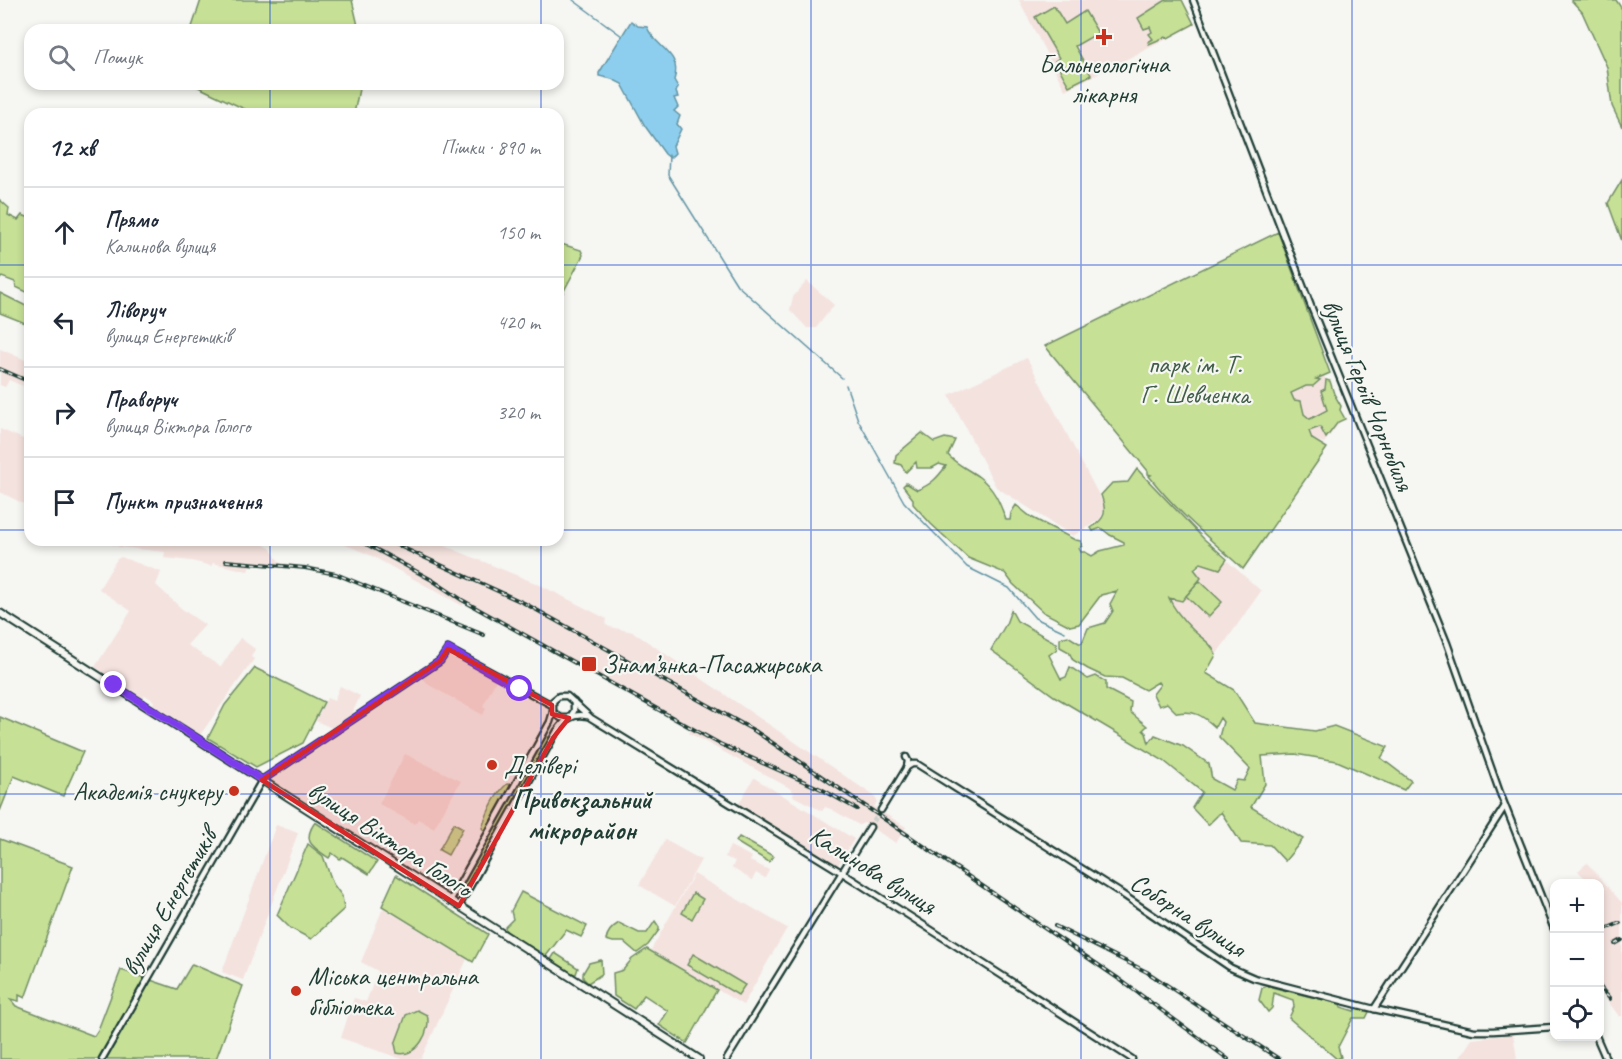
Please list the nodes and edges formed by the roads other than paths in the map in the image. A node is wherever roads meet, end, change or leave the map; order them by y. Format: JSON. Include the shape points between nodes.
{"nodes":[{"id":1,"x":1193,"y":0,"type":"edge"},
{"id":2,"x":0,"y":613,"type":"edge"},
{"id":3,"x":574,"y":701,"type":"junction"},
{"id":4,"x":552,"y":705,"type":"junction"},
{"id":5,"x":553,"y":712,"type":"junction"},
{"id":6,"x":569,"y":718,"type":"junction"},
{"id":7,"x":591,"y":718,"type":"junction"},
{"id":8,"x":906,"y":757,"type":"dead end"},
{"id":9,"x":907,"y":767,"type":"junction"},
{"id":10,"x":262,"y":780,"type":"junction"},
{"id":11,"x":1505,"y":806,"type":"junction"},
{"id":12,"x":881,"y":810,"type":"tunnel mouth"},
{"id":13,"x":870,"y":827,"type":"tunnel mouth"},
{"id":14,"x":841,"y":872,"type":"junction"},
{"id":15,"x":450,"y":901,"type":"junction"},
{"id":16,"x":459,"y":906,"type":"junction"},
{"id":17,"x":1550,"y":919,"type":"edge"},
{"id":18,"x":1374,"y":1009,"type":"junction"},
{"id":19,"x":1550,"y":1027,"type":"edge"},
{"id":20,"x":1598,"y":1041,"type":"edge"},
{"id":21,"x":102,"y":1059,"type":"edge"},
{"id":22,"x":699,"y":1059,"type":"edge"},
{"id":23,"x":727,"y":1059,"type":"edge"},
{"id":24,"x":1132,"y":1059,"type":"edge"},
{"id":25,"x":1605,"y":1059,"type":"edge"}],
"edges":[{"from":1,"to":11,"type":"street","name":"вулиця Героїв Чорнобиля","via":[[1447,643]]},
{"from":2,"to":10,"type":"main road","name":"вулиця Віктора Голого"},
{"from":3,"to":4,"type":"street","via":[[559,696]]},
{"from":3,"to":6,"type":"street"},
{"from":3,"to":7,"type":"street","name":"Калинова вулиця"},
{"from":4,"to":5,"type":"street"},
{"from":4,"to":10,"type":"street","name":"вулиця Енергетиків","via":[[446,650],[440,661]]},
{"from":5,"to":6,"type":"street"},
{"from":5,"to":15,"type":"street"},
{"from":6,"to":7,"type":"street"},
{"from":6,"to":16,"type":"street","via":[[553,738]]},
{"from":7,"to":14,"type":"street","name":"Калинова вулиця"},
{"from":8,"to":9,"type":"street"},
{"from":9,"to":12,"type":"street"},
{"from":9,"to":18,"type":"street","name":"Соборна вулиця","via":[[917,764],[1241,973]]},
{"from":10,"to":15,"type":"main road","name":"вулиця Віктора Голого"},
{"from":10,"to":21,"type":"street","name":"вулиця Енергетиків"},
{"from":11,"to":17,"type":"street","name":"вулиця Героїв Чорнобиля"},
{"from":11,"to":18,"type":"street"},
{"from":13,"to":14,"type":"street"},
{"from":14,"to":23,"type":"street"},
{"from":14,"to":24,"type":"street","name":"Калинова вулиця"},
{"from":15,"to":16,"type":"main road","name":"вулиця Віктора Голого"},
{"from":16,"to":22,"type":"main road","name":"вулиця Віктора Голого"},
{"from":18,"to":19,"type":"street","name":"Соборна вулиця","via":[[1493,1032]]},
{"from":20,"to":25,"type":"street"}]}
